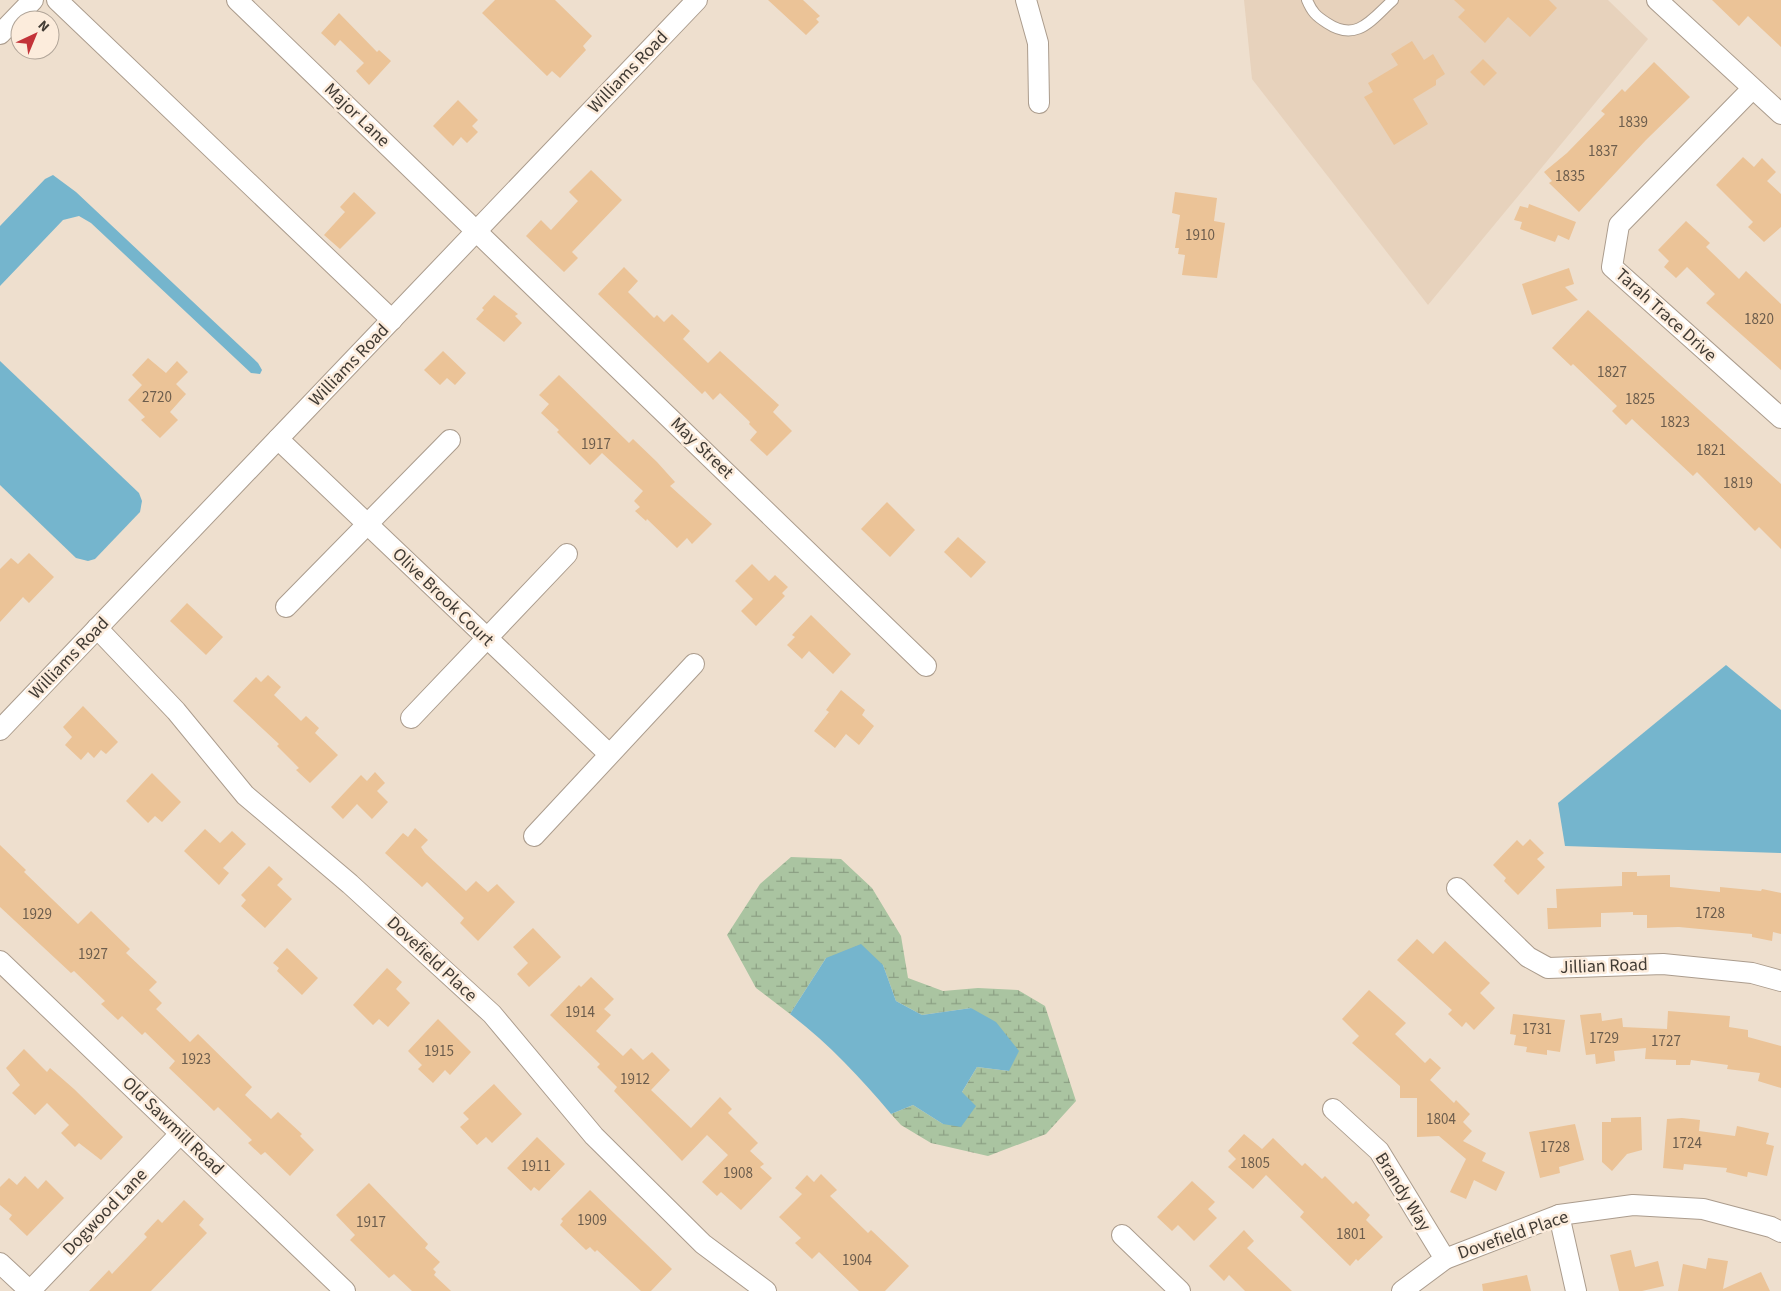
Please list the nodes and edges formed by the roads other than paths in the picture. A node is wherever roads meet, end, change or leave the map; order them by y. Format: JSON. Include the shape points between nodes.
{"nodes":[{"id":1,"x":33,"y":0,"type":"edge"},
{"id":2,"x":57,"y":0,"type":"edge"},
{"id":3,"x":237,"y":0,"type":"edge"},
{"id":4,"x":697,"y":0,"type":"edge"},
{"id":5,"x":1026,"y":0,"type":"edge"},
{"id":6,"x":1307,"y":0,"type":"edge"},
{"id":7,"x":1393,"y":0,"type":"edge"},
{"id":8,"x":1657,"y":0,"type":"edge"},
{"id":9,"x":0,"y":34,"type":"edge"},
{"id":10,"x":1752,"y":89,"type":"junction"},
{"id":11,"x":1039,"y":103,"type":"dead end"},
{"id":12,"x":1781,"y":114,"type":"edge"},
{"id":13,"x":477,"y":231,"type":"junction"},
{"id":14,"x":392,"y":320,"type":"junction"},
{"id":15,"x":1781,"y":418,"type":"edge"},
{"id":16,"x":278,"y":439,"type":"junction"},
{"id":17,"x":450,"y":440,"type":"dead end"},
{"id":18,"x":367,"y":524,"type":"junction"},
{"id":19,"x":567,"y":554,"type":"dead end"},
{"id":20,"x":286,"y":607,"type":"dead end"},
{"id":21,"x":97,"y":628,"type":"junction"},
{"id":22,"x":487,"y":638,"type":"junction"},
{"id":23,"x":694,"y":664,"type":"dead end"},
{"id":24,"x":926,"y":666,"type":"dead end"},
{"id":25,"x":411,"y":718,"type":"dead end"},
{"id":26,"x":0,"y":730,"type":"edge"},
{"id":27,"x":609,"y":754,"type":"junction"},
{"id":28,"x":534,"y":836,"type":"dead end"},
{"id":29,"x":1457,"y":888,"type":"dead end"},
{"id":30,"x":0,"y":961,"type":"edge"},
{"id":31,"x":1781,"y":982,"type":"edge"},
{"id":32,"x":1333,"y":1109,"type":"dead end"},
{"id":33,"x":180,"y":1134,"type":"junction"},
{"id":34,"x":1559,"y":1215,"type":"junction"},
{"id":35,"x":1781,"y":1232,"type":"edge"},
{"id":36,"x":1122,"y":1236,"type":"dead end"},
{"id":37,"x":1445,"y":1259,"type":"junction"},
{"id":38,"x":0,"y":1263,"type":"edge"},
{"id":39,"x":30,"y":1291,"type":"edge"},
{"id":40,"x":345,"y":1291,"type":"edge"},
{"id":41,"x":766,"y":1291,"type":"edge"},
{"id":42,"x":1180,"y":1291,"type":"edge"},
{"id":43,"x":1402,"y":1291,"type":"edge"},
{"id":44,"x":1576,"y":1291,"type":"edge"}],
"edges":[{"from":1,"to":9,"type":"street"},
{"from":2,"to":14,"type":"street"},
{"from":3,"to":13,"type":"street","name":"Major Lane"},
{"from":4,"to":13,"type":"street","name":"Williams Road"},
{"from":5,"to":11,"type":"street","via":[[1038,43]]},
{"from":6,"to":7,"type":"lane","via":[[1313,14],[1334,28],[1351,32],[1368,24]]},
{"from":8,"to":10,"type":"street"},
{"from":10,"to":12,"type":"street"},
{"from":10,"to":15,"type":"street","name":"Tarah Trace Drive","via":[[1619,225],[1612,267]]},
{"from":13,"to":14,"type":"street","name":"Williams Road"},
{"from":13,"to":24,"type":"street","name":"May Street"},
{"from":14,"to":16,"type":"street","name":"Williams Road"},
{"from":16,"to":18,"type":"street","name":"Olive Brook Court"},
{"from":16,"to":21,"type":"street","name":"Williams Road"},
{"from":17,"to":18,"type":"street"},
{"from":18,"to":20,"type":"street"},
{"from":18,"to":22,"type":"street","name":"Olive Brook Court"},
{"from":19,"to":22,"type":"street"},
{"from":21,"to":26,"type":"street","name":"Williams Road"},
{"from":21,"to":41,"type":"street","name":"Dovefield Place","via":[[176,711],[245,795],[350,884],[492,1014],[594,1136],[703,1244]]},
{"from":22,"to":25,"type":"street"},
{"from":22,"to":27,"type":"street","name":"Olive Brook Court"},
{"from":23,"to":27,"type":"street"},
{"from":27,"to":28,"type":"street"},
{"from":29,"to":31,"type":"street","name":"Jillian Road","via":[[1528,957],[1548,968],[1662,964],[1752,973]]},
{"from":30,"to":33,"type":"street","name":"Old Sawmill Road"},
{"from":32,"to":37,"type":"street","name":"Brandy Way","via":[[1379,1150]]},
{"from":33,"to":39,"type":"street","name":"Dogwood Lane"},
{"from":33,"to":40,"type":"street","name":"Old Sawmill Road"},
{"from":34,"to":35,"type":"street","name":"Dovefield Place","via":[[1633,1205],[1703,1209]]},
{"from":34,"to":37,"type":"street","name":"Dovefield Place"},
{"from":34,"to":44,"type":"street"},
{"from":36,"to":42,"type":"street"},
{"from":37,"to":43,"type":"street","name":"Dovefield Place"},
{"from":38,"to":39,"type":"street"}]}
